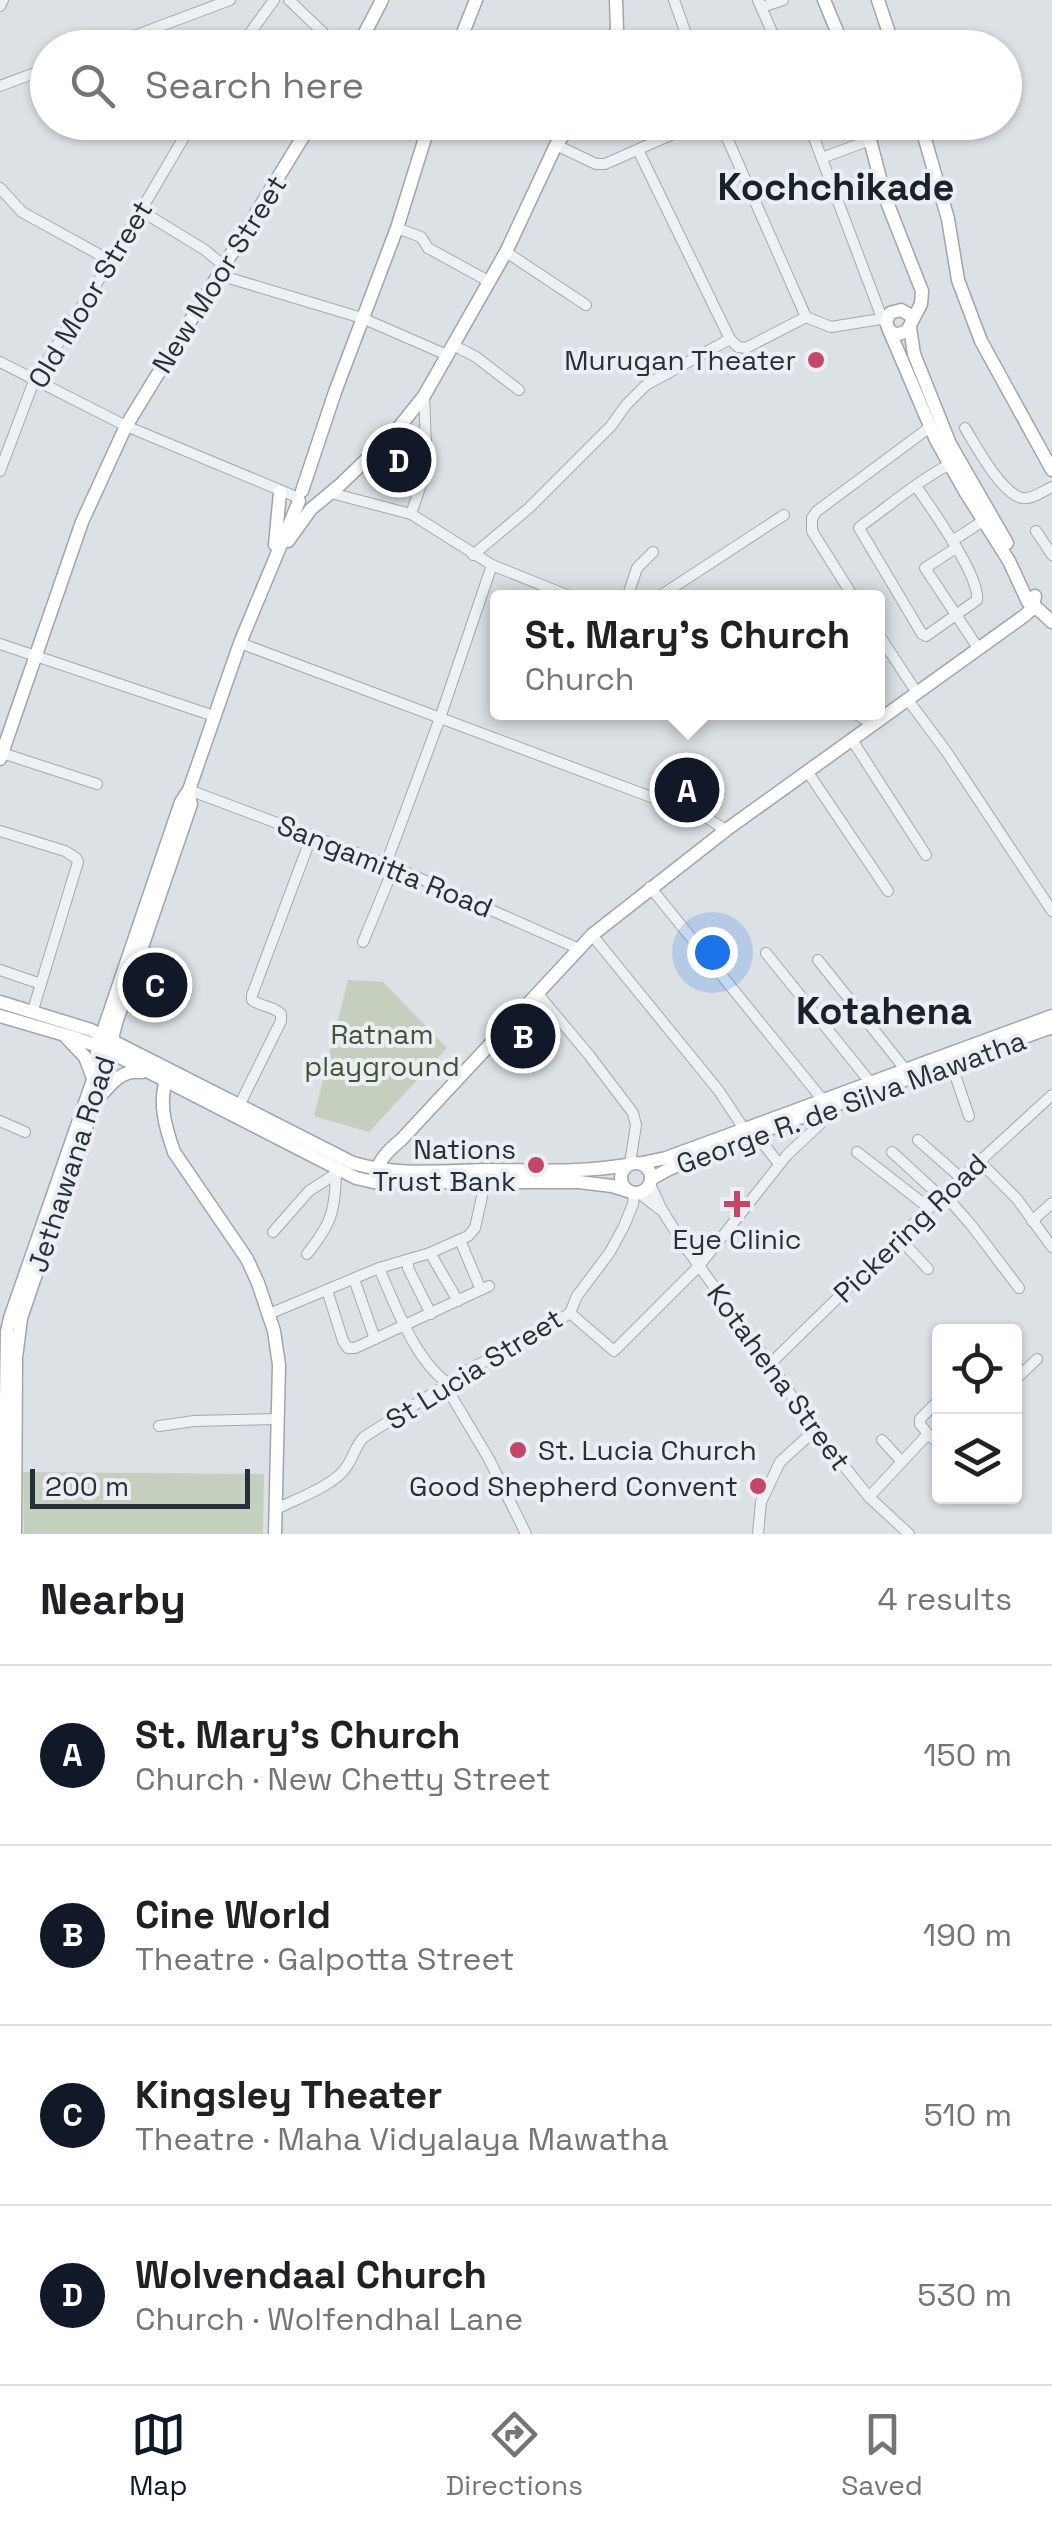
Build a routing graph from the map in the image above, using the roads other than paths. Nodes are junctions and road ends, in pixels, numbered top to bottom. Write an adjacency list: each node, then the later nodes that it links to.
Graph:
1 (230, 0): 12 (street)
2 (274, 0): 13 (street)
3 (289, 0): 14 (street)
4 (382, 0): 15 (main road)
5 (476, 0): 16 (main road)
6 (616, 0): 17 (main road)
7 (674, 0): 18 (street)
8 (783, 0): 11 (street)
9 (824, 0): 20 (main road)
10 (878, 0): 21 (main road)
11 (760, 4): 19 (street)
12 (150, 30)
13 (252, 30)
14 (320, 30)
15 (366, 30)
16 (464, 30)
17 (617, 30)
18 (685, 30)
19 (771, 30)
20 (836, 30)
21 (888, 30)
22 (30, 75): 23 (street)
23 (0, 86)
24 (182, 140): 37 (street, Old Moor Street)
25 (301, 140): 41 (main road, New Moor Street)
26 (424, 140): 38 (main road)
27 (559, 140): 33 (main road)
28 (660, 140): 34 (street)
29 (728, 140): 44 (street)
30 (815, 140): 35 (street)
31 (870, 140): 35 (street); 47 (main road)
32 (925, 140): 58 (main road)
33 (556, 145): 34 (street); 39 (main road)
34 (638, 150): 48 (street)
35 (822, 158): 46 (street)
36 (1, 193): 40 (street)
37 (141, 211): 40 (street, Old Moor Street); 41 (street)
38 (397, 228): 42 (street); 45 (main road)
39 (506, 252): 42 (main road); 43 (street)
40 (111, 261): 51 (street, Old Moor Street)
41 (221, 271): 45 (street); 54 (main road, New Moor Street)
42 (490, 282): 49 (main road)
43 (586, 305)
44 (806, 317): 46 (street); 48 (street)
45 (362, 318): 49 (street); 63 (main road)
46 (886, 322): 47 (main road); 47 (main road); 55 (main road)
47 (910, 322): 78 (main road)
48 (730, 338): 70 (street)
49 (450, 350): 52 (street); 53 (main road)
50 (0, 362): 51 (street)
51 (34, 381): 54 (street); 59 (street, Old Moor Street)
52 (520, 390)
53 (424, 396): 63 (main road); 64 (street)
54 (126, 426): 62 (street); 85 (main road, New Moor Street)
55 (930, 427): 57 (main road); 77 (street)
56 (965, 428): 61 (street)
57 (950, 464): 60 (street); 66 (main road)
58 (1052, 470)
59 (0, 472)
60 (916, 486): 68 (street); 79 (street)
61 (1052, 487)
62 (280, 492): 63 (street); 72 (main road)
63 (311, 498): 64 (street); 72 (main road)
64 (412, 514): 70 (street)
65 (784, 515): 76 (street)
66 (983, 521): 68 (street); 78 (main road)
67 (1036, 531): 71 (street)
68 (954, 544): 79 (street); 79 (street)
69 (653, 552): 75 (street)
70 (473, 555): 73 (street)
71 (1052, 555)
72 (273, 562): 81 (main road)
73 (492, 565): 74 (street); 89 (street)
74 (554, 590)
75 (630, 590)
76 (668, 590)
77 (849, 590)
78 (1032, 602): 80 (main road); 84 (main road)
79 (955, 616): 84 (street)
80 (1052, 622)
81 (240, 643): 87 (main road); 89 (street)
82 (0, 644): 85 (street)
83 (885, 646): 86 (street)
84 (978, 648): 86 (main road)
85 (37, 656): 87 (street); 94 (main road, New Moor Street)
86 (913, 697): 88 (main road); 105 (street)
87 (214, 716): 97 (main road)
88 (885, 717)
89 (440, 718): 99 (street); 102 (street)
90 (865, 720): 92 (street)
91 (880, 720): 92 (main road)
92 (873, 725): 93 (main road)
93 (852, 740): 95 (main road); 101 (street)
94 (1, 756): 96 (street)
95 (807, 771): 99 (main road); 104 (street)
96 (97, 784)
97 (189, 791): 100 (street, Sangamitta Road); 120 (main road)
98 (0, 830): 112 (street)
99 (726, 830): 103 (main road)
100 (312, 836): 102 (street, Sangamitta Road); 129 (street)
101 (926, 855)
102 (390, 865): 107 (street); 108 (street, Sangamitta Road)
103 (650, 887): 106 (main road); 130 (street)
104 (888, 891)
105 (1052, 912)
106 (592, 935): 108 (main road); 133 (street)
107 (362, 942)
108 (578, 948): 113 (main road)
109 (766, 953): 126 (street)
110 (818, 960): 122 (street)
111 (0, 970): 112 (street)
112 (41, 984): 115 (street)
113 (537, 993): 135 (main road); 140 (street)
114 (0, 1002): 115 (main road)
115 (32, 1010): 120 (main road)
116 (0, 1016): 119 (main road)
117 (1052, 1016): 122 (main road, George R. de Silva Mawatha)
118 (1052, 1027): 121 (main road, George R. de Silva Mawatha)
119 (62, 1034): 120 (main road); 125 (main road)
120 (105, 1043): 123 (main road, George R. de Silva Mawatha); 124 (main road, George R. de Silva Mawatha); 125 (main road, Jethawana Road); 128 (main road, Jethawana Road)
121 (951, 1063): 130 (main road, George R. de Silva Mawatha); 131 (street)
122 (905, 1069): 126 (main road, George R. de Silva Mawatha)
123 (150, 1073): 124 (main road, George R. de Silva Mawatha); 128 (main road)
124 (168, 1075): 129 (main road, George R. de Silva Mawatha); 142 (main road, George R. de Silva Mawatha); 167 (main road)
125 (94, 1080): 171 (main road, Jethawana Road)
126 (870, 1082): 130 (main road, George R. de Silva Mawatha)
127 (1052, 1095): 139 (street, Pickering Road)
128 (95, 1102): 171 (main road, Jethawana Road)
129 (240, 1104): 143 (main road, George R. de Silva Mawatha)
130 (824, 1104): 133 (main road, George R. de Silva Mawatha); 141 (street)
131 (968, 1116)
132 (0, 1121): 134 (street)
133 (750, 1131): 140 (main road, George R. de Silva Mawatha); 141 (street); 147 (main road, George R. de Silva Mawatha)
134 (25, 1132)
135 (401, 1140): 143 (main road); 144 (main road)
136 (918, 1140): 145 (street)
137 (858, 1152): 150 (street)
138 (892, 1152): 148 (street)
139 (979, 1161): 145 (street, Pickering Road); 151 (street)
140 (633, 1164): 144 (main road, George R. de Silva Mawatha); 147 (main road); 147 (main road)
141 (778, 1164): 159 (street)
142 (338, 1173): 143 (main road, George R. de Silva Mawatha); 152 (street); 157 (street)
143 (375, 1175): 144 (main road, George R. de Silva Mawatha)
144 (392, 1176): 146 (main road, George R. de Silva Mawatha)
145 (961, 1178): 148 (street, Pickering Road)
146 (486, 1182): 147 (main road, George R. de Silva Mawatha); 154 (street)
147 (640, 1188): 159 (street, Kotahena Street); 166 (street, St Lucia Street)
148 (942, 1195): 150 (street, Pickering Road); 163 (street)
149 (1052, 1203): 151 (street)
150 (929, 1208): 153 (street, Pickering Road)
151 (1032, 1220): 155 (street)
152 (273, 1232)
153 (900, 1239): 161 (street); 173 (street, Pickering Road)
154 (460, 1240): 156 (street); 165 (street)
155 (1052, 1247)
156 (430, 1253): 158 (street); 165 (street)
157 (307, 1254)
158 (408, 1260): 160 (street); 168 (street)
159 (698, 1266): 166 (street); 173 (street, Kotahena Street)
160 (379, 1268): 162 (street); 169 (street)
161 (928, 1269)
162 (354, 1279): 164 (street); 170 (street)
163 (1019, 1288)
164 (327, 1290): 167 (street); 170 (street)
165 (458, 1302): 168 (street)
166 (570, 1313): 175 (street, St Lucia Street)
167 (269, 1314): 177 (main road)
168 (432, 1314): 169 (street)
169 (404, 1327): 170 (street); 175 (street)
170 (375, 1340)
171 (8, 1349): 186 (main road); 187 (main road)
172 (1037, 1359): 174 (street)
173 (770, 1364): 179 (street, Kotahena Street)
174 (1022, 1373)
175 (453, 1386): 185 (street, St Lucia Street); 189 (street)
176 (932, 1408): 180 (street)
177 (278, 1419): 178 (street); 185 (main road)
178 (159, 1426)
179 (815, 1430): 184 (street, Kotahena Street); 190 (street)
180 (928, 1434): 181 (street); 183 (street)
181 (932, 1438)
182 (882, 1440): 183 (street)
183 (902, 1462): 184 (street)
184 (869, 1497): 191 (street, Kotahena Street)
185 (276, 1509): 188 (main road)
186 (4, 1534)
187 (15, 1534)
188 (275, 1534)
189 (526, 1534)
190 (758, 1534)
191 (909, 1534)

